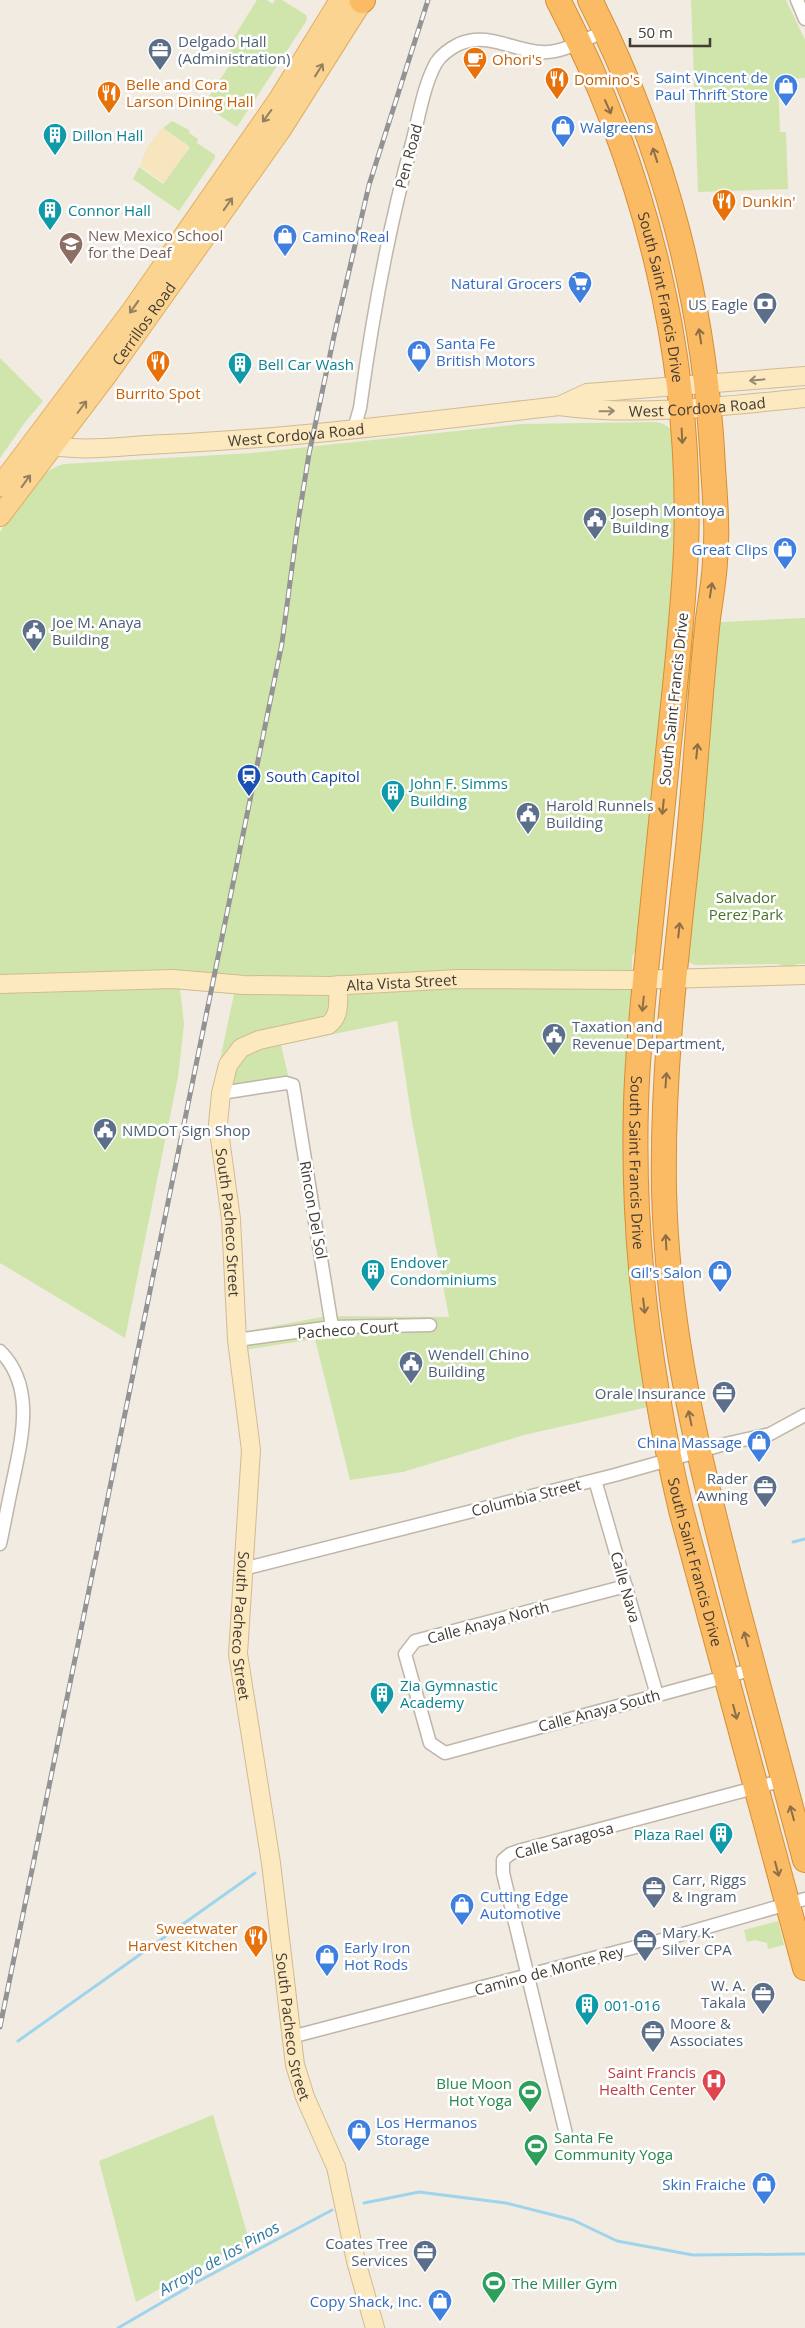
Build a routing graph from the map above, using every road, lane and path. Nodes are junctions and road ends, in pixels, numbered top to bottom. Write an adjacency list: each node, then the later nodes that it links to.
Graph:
1 (357, 0): 8 (main road, Cerrillos Road)
2 (558, 0): 7 (highway, South Saint Francis Drive)
3 (590, 0): 6 (highway, South Saint Francis Drive)
4 (796, 0): 5 (street)
5 (805, 19)
6 (605, 31): 7 (street, Pen Road); 10 (highway, South Saint Francis Drive, one-way to 6)
7 (579, 41): 11 (highway, South Saint Francis Drive, one-way to 11); 13 (street, Pen Road)
8 (162, 283): 14 (main road, Cerrillos Road, one-way to 14); 15 (main road, Cerrillos Road, one-way to 8)
9 (805, 376): 10 (street, West Cordova Road, one-way to 10)
10 (709, 396): 11 (street, West Cordova Road); 12 (street, West Cordova Road); 20 (highway, South Saint Francis Drive, one-way to 10)
11 (680, 398): 13 (street, West Cordova Road); 19 (highway, South Saint Francis Drive, one-way to 19)
12 (805, 398)
13 (354, 429): 15 (street, West Cordova Road)
14 (33, 441): 15 (street, West Cordova Road); 16 (main road, Cerrillos Road)
15 (52, 446): 17 (main road, Cerrillos Road, one-way to 15)
16 (0, 486)
17 (0, 516)
18 (805, 975): 20 (street, Alta Vista Street)
19 (645, 979): 20 (street, Alta Vista Street); 22 (street, Alta Vista Street); 30 (highway, South Saint Francis Drive, one-way to 30)
20 (674, 979): 29 (highway, South Saint Francis Drive, one-way to 20)
21 (0, 984): 22 (street, Alta Vista Street)
22 (338, 986): 23 (street, South Pacheco Street)
23 (221, 1093): 25 (street, Rincon Del Sol); 26 (street, South Pacheco Street)
24 (430, 1325): 25 (street, Pacheco Court)
25 (332, 1327): 26 (street, Pacheco Court)
26 (237, 1340): 33 (street, South Pacheco Street)
27 (0, 1351): 32 (street)
28 (805, 1415): 29 (street, Columbia Street)
29 (698, 1452): 30 (street, Columbia Street); 35 (highway, South Saint Francis Drive, one-way to 29)
30 (670, 1461): 31 (street, Columbia Street); 36 (highway, South Saint Francis Drive)
31 (595, 1480): 33 (street, Columbia Street); 34 (street, Calle Nava)
32 (0, 1544)
33 (243, 1569): 45 (street, South Pacheco Street)
34 (626, 1586): 37 (street, Calle Nava); 38 (street, Calle Anaya North)
35 (754, 1669): 36 (street, Calle Anaya South); 39 (highway, South Saint Francis Drive)
36 (725, 1676): 37 (street, Calle Anaya South); 40 (highway, South Saint Francis Drive, one-way to 40)
37 (657, 1695): 38 (street, Calle Anaya South)
38 (445, 1753)
39 (784, 1780): 40 (street, Calle Saragosa); 41 (highway, South Saint Francis Drive, one-way to 39)
40 (756, 1789): 42 (highway, South Saint Francis Drive, one-way to 42); 44 (street, Calle Saragosa)
41 (805, 1860)
42 (796, 1901): 43 (highway, South Saint Francis Drive); 44 (street, Camino de Monte Rey)
43 (805, 1968)
44 (527, 1975): 45 (street, Camino de Monte Rey); 46 (street, Calle Saragosa)
45 (291, 2037): 47 (street, South Pacheco Street)
46 (566, 2134)
47 (375, 2328)

